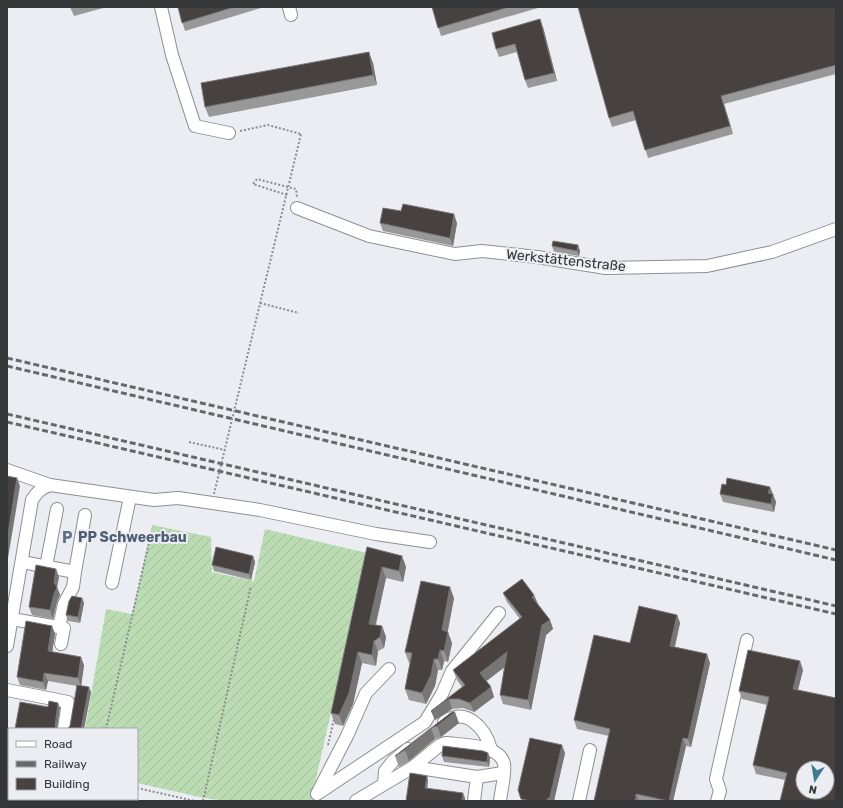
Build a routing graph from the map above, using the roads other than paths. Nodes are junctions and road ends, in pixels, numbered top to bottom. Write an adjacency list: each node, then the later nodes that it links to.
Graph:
1 (161, 7): 2 (street)
2 (229, 133)
3 (297, 208): 4 (street, Werkstättenstraße)
4 (836, 229)
5 (7, 470): 6 (street)
6 (50, 485): 7 (street); 11 (street)
7 (130, 497): 10 (street); 14 (street)
8 (57, 509): 12 (street)
9 (85, 515): 13 (street)
10 (430, 542)
11 (22, 562): 12 (street); 15 (street)
12 (46, 567): 13 (street)
13 (75, 572): 18 (street)
14 (112, 583)
15 (12, 595): 17 (street)
16 (499, 613): 33 (street)
17 (12, 619): 18 (street); 21 (street)
18 (59, 627): 20 (street)
19 (747, 640): 38 (street)
20 (61, 644)
21 (7, 646)
22 (390, 669): 33 (street)
23 (7, 690): 24 (street)
24 (64, 728)
25 (429, 733): 27 (street)
26 (417, 742): 32 (street)
27 (491, 749): 29 (street); 30 (street)
28 (590, 750): 37 (street)
29 (413, 767): 31 (street); 32 (street)
30 (504, 773): 31 (street); 36 (street)
31 (477, 777): 35 (street)
32 (384, 784): 34 (street)
33 (317, 797)
34 (356, 801)
35 (474, 801)
36 (500, 801)
37 (580, 801)
38 (717, 801)

